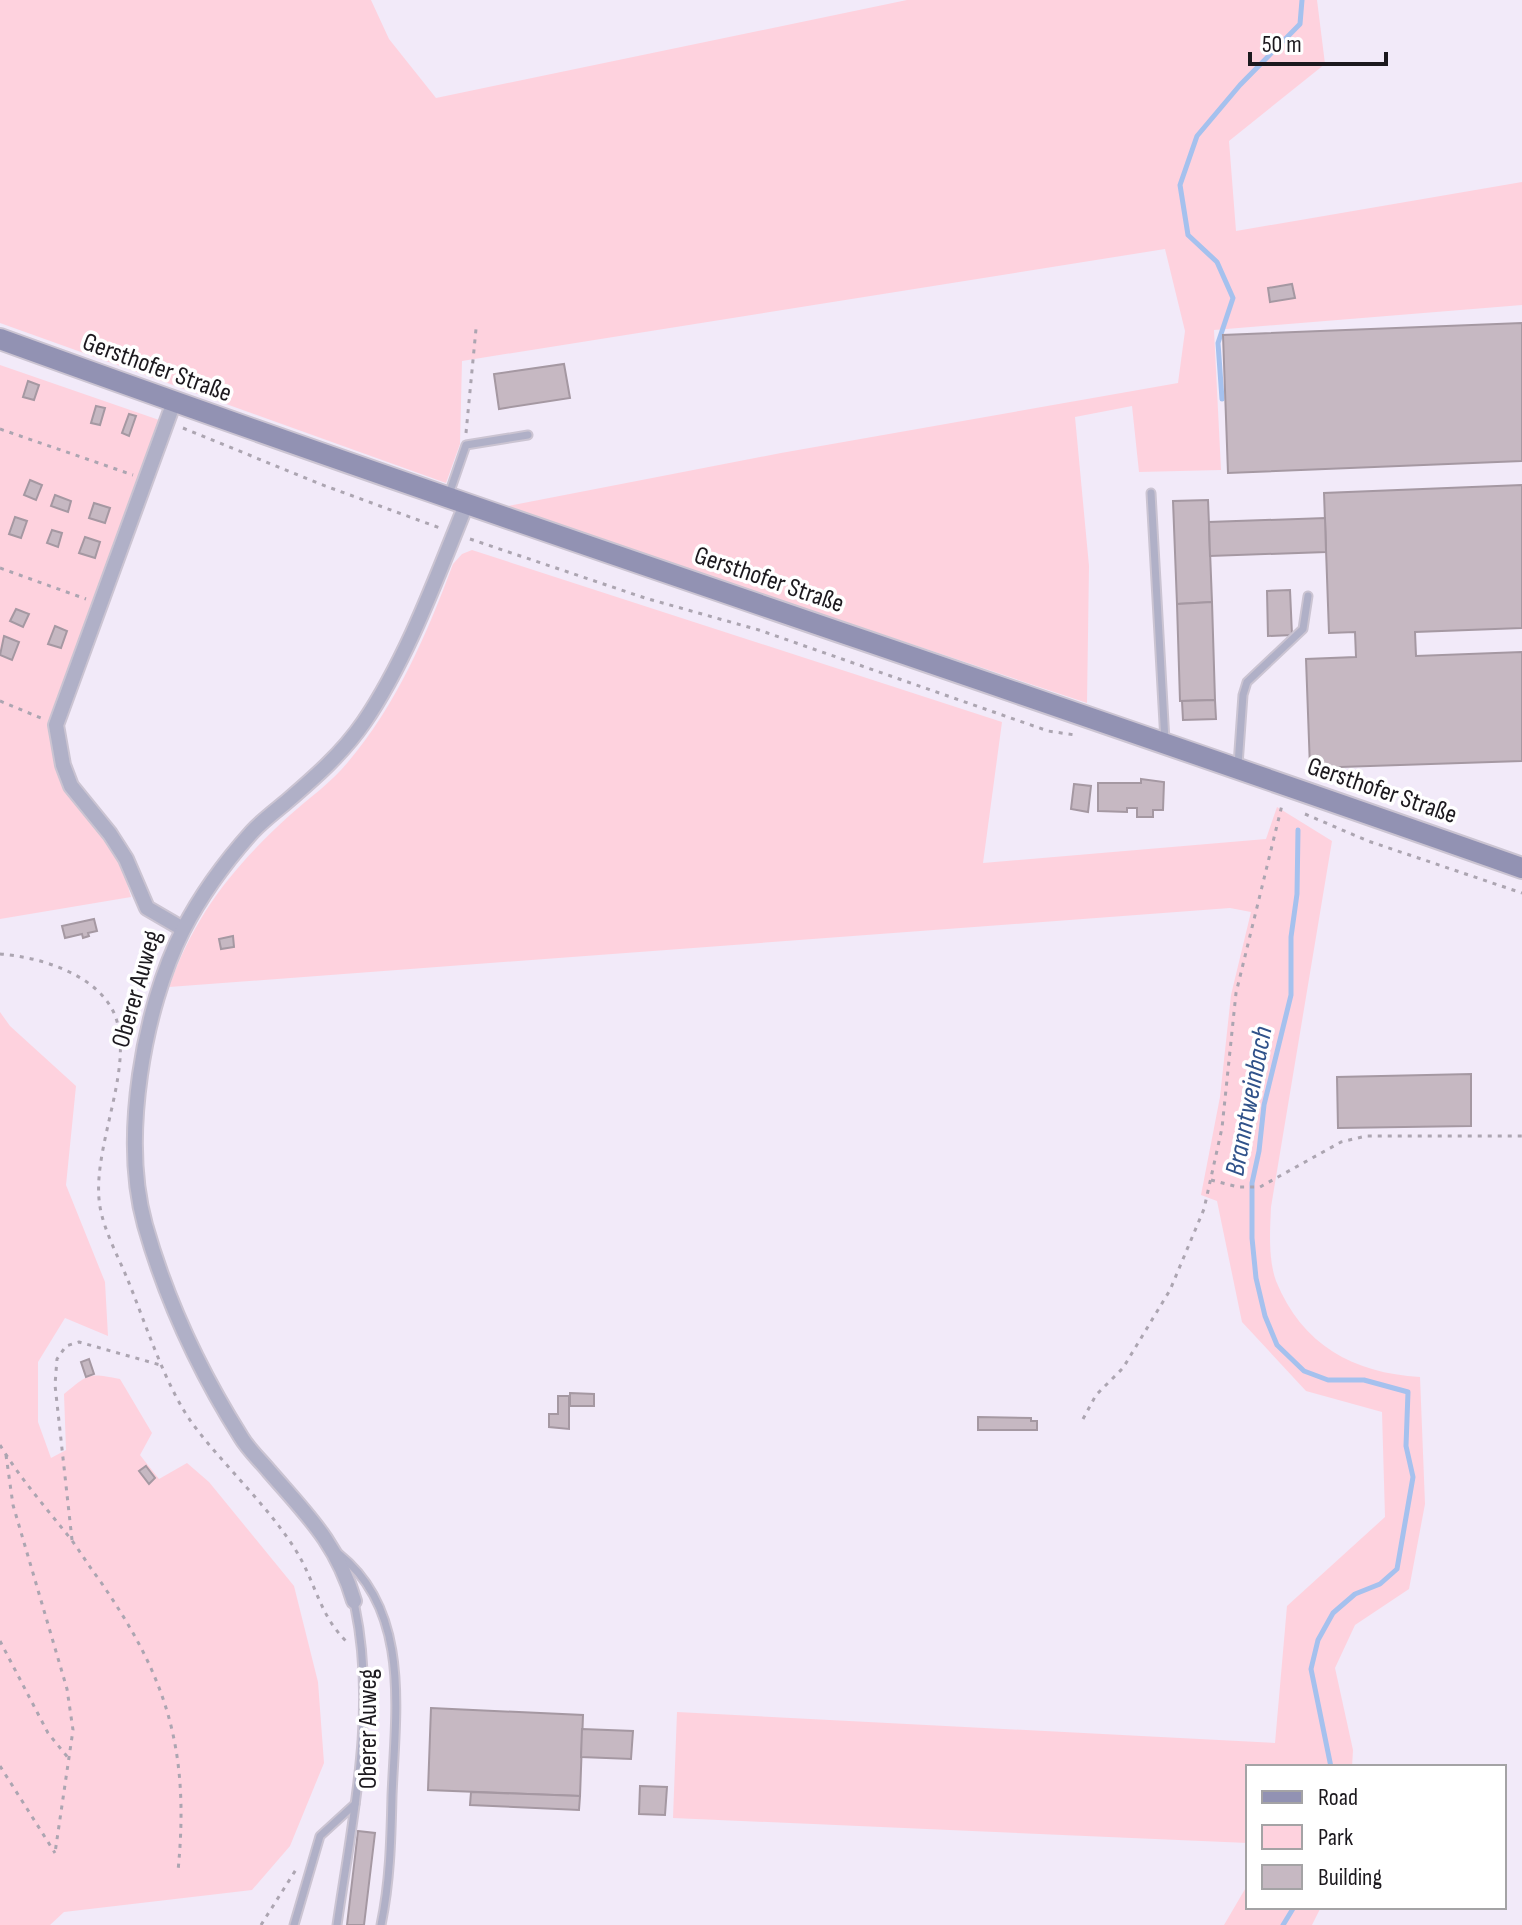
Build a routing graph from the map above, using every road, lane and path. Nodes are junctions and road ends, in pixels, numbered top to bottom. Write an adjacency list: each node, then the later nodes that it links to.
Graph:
1 (476, 329): 6 (path)
2 (0, 339): 3 (main road, Gersthofer Straße)
3 (171, 411): 7 (street); 9 (main road, Gersthofer Straße); 10 (path)
4 (0, 429): 7 (path)
5 (528, 435): 6 (lane)
6 (466, 445): 9 (lane)
7 (146, 480): 13 (street)
8 (1151, 493): 17 (lane)
9 (456, 502): 10 (street); 17 (main road, Gersthofer Straße)
10 (454, 533): 16 (path); 23 (street)
11 (0, 568): 13 (path)
12 (1308, 596): 18 (lane)
13 (101, 604): 15 (street)
14 (0, 701): 15 (path)
15 (56, 725): 23 (street, Oberer Auweg)
16 (1086, 736)
17 (1165, 743): 18 (main road, Gersthofer Straße)
18 (1238, 768): 19 (main road, Gersthofer Straße)
19 (1290, 786): 21 (main road, Gersthofer Straße); 25 (path)
20 (1297, 810): 22 (path)
21 (1522, 868)
22 (1522, 893)
23 (183, 929): 31 (street, Oberer Auweg)
24 (1522, 1136): 25 (path)
25 (1211, 1180): 27 (path)
26 (164, 1366): 30 (path)
27 (1083, 1419)
28 (0, 1445): 29 (path)
29 (6, 1454): 30 (path); 34 (path)
30 (72, 1540): 38 (path)
31 (334, 1550): 32 (street, Oberer Auweg); 42 (lane, Oberer Auweg)
32 (354, 1604): 36 (lane)
33 (0, 1641): 34 (path)
34 (70, 1760): 35 (path)
35 (0, 1766)
36 (355, 1804): 37 (lane); 41 (lane)
37 (320, 1836): 39 (path); 40 (lane)
38 (178, 1871)
39 (261, 1925)
40 (294, 1925)
41 (337, 1925)
42 (381, 1925)

